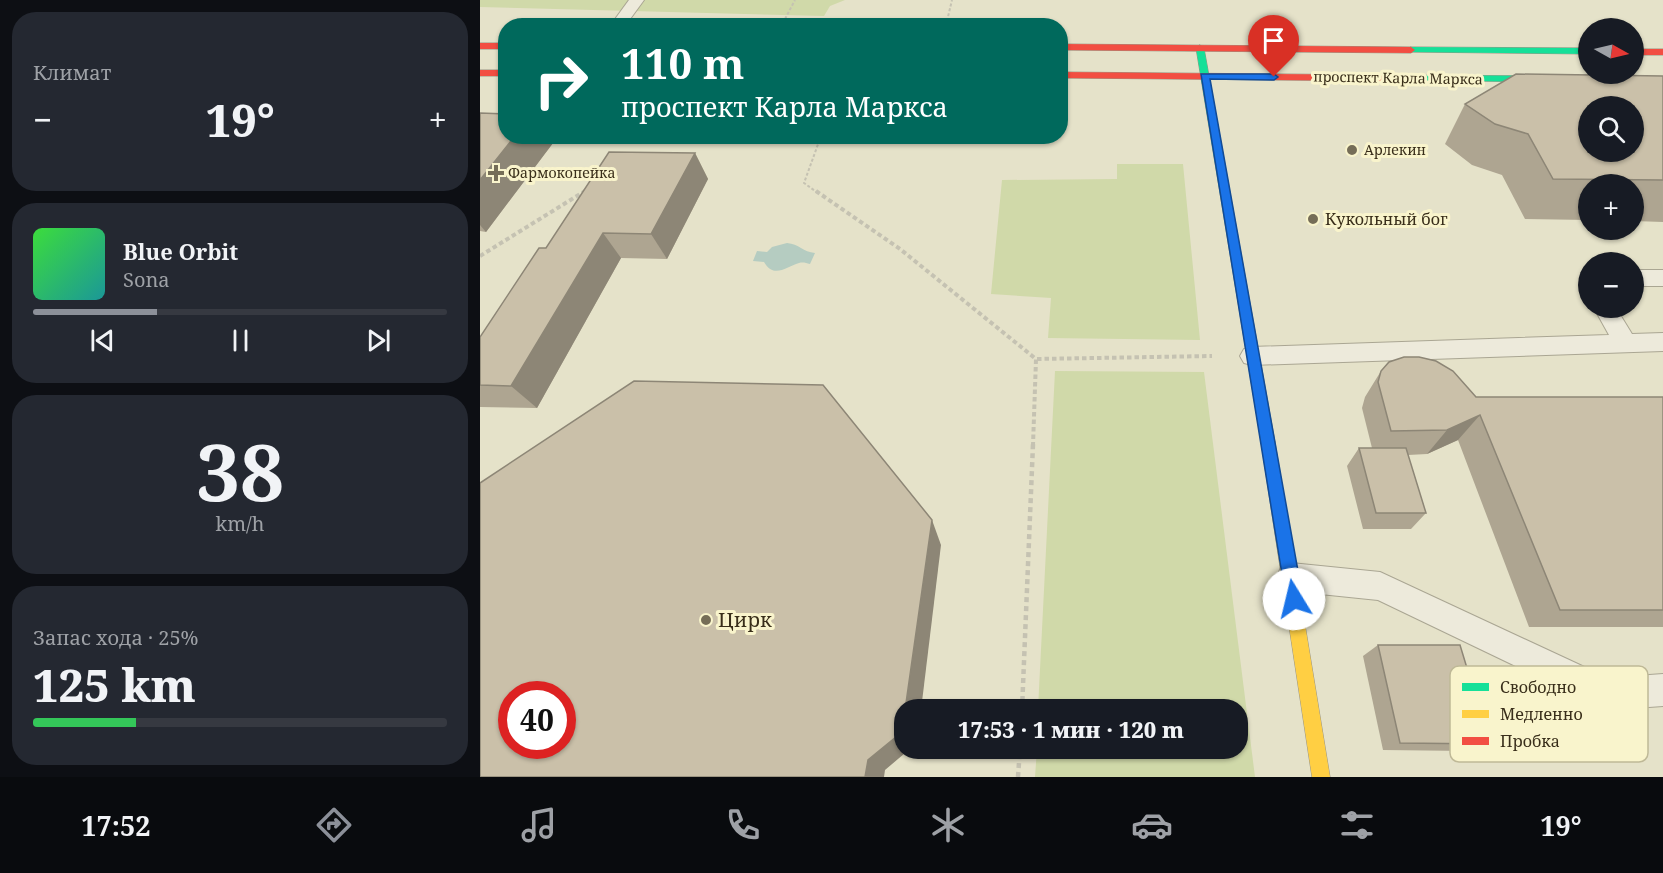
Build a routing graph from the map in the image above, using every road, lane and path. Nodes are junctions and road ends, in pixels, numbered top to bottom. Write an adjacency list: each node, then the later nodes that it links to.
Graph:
1 (637, 0): 4 (lane)
2 (795, 0): 5 (path)
3 (952, 0): 6 (path)
4 (623, 18)
5 (786, 18)
6 (948, 18)
7 (480, 46): 8 (main road)
8 (498, 46)
9 (1068, 47): 10 (main road, проспект Карла Маркса)
10 (1200, 48): 11 (main road, проспект Карла Маркса); 17 (main road)
11 (1578, 51)
12 (1644, 52): 13 (main road)
13 (1663, 52)
14 (480, 72): 15 (main road)
15 (498, 73)
16 (1068, 75): 17 (main road, проспект Карла Маркса)
17 (1205, 76): 18 (main road, проспект Карла Маркса); 27 (main road)
18 (1569, 80)
19 (818, 144): 28 (path)
20 (586, 190): 21 (path)
21 (480, 256)
22 (1644, 278): 23 (lane)
23 (1663, 278)
24 (1611, 318): 26 (lane)
25 (1663, 342): 26 (lane)
26 (1626, 344): 27 (lane)
27 (1252, 356): 28 (path); 29 (main road)
28 (1036, 359): 33 (path)
29 (1291, 576): 30 (lane); 36 (main road)
30 (1548, 666)
31 (1663, 690): 32 (lane)
32 (1648, 691)
33 (1022, 699)
34 (1019, 759): 35 (path)
35 (1018, 777)
36 (1322, 777)

